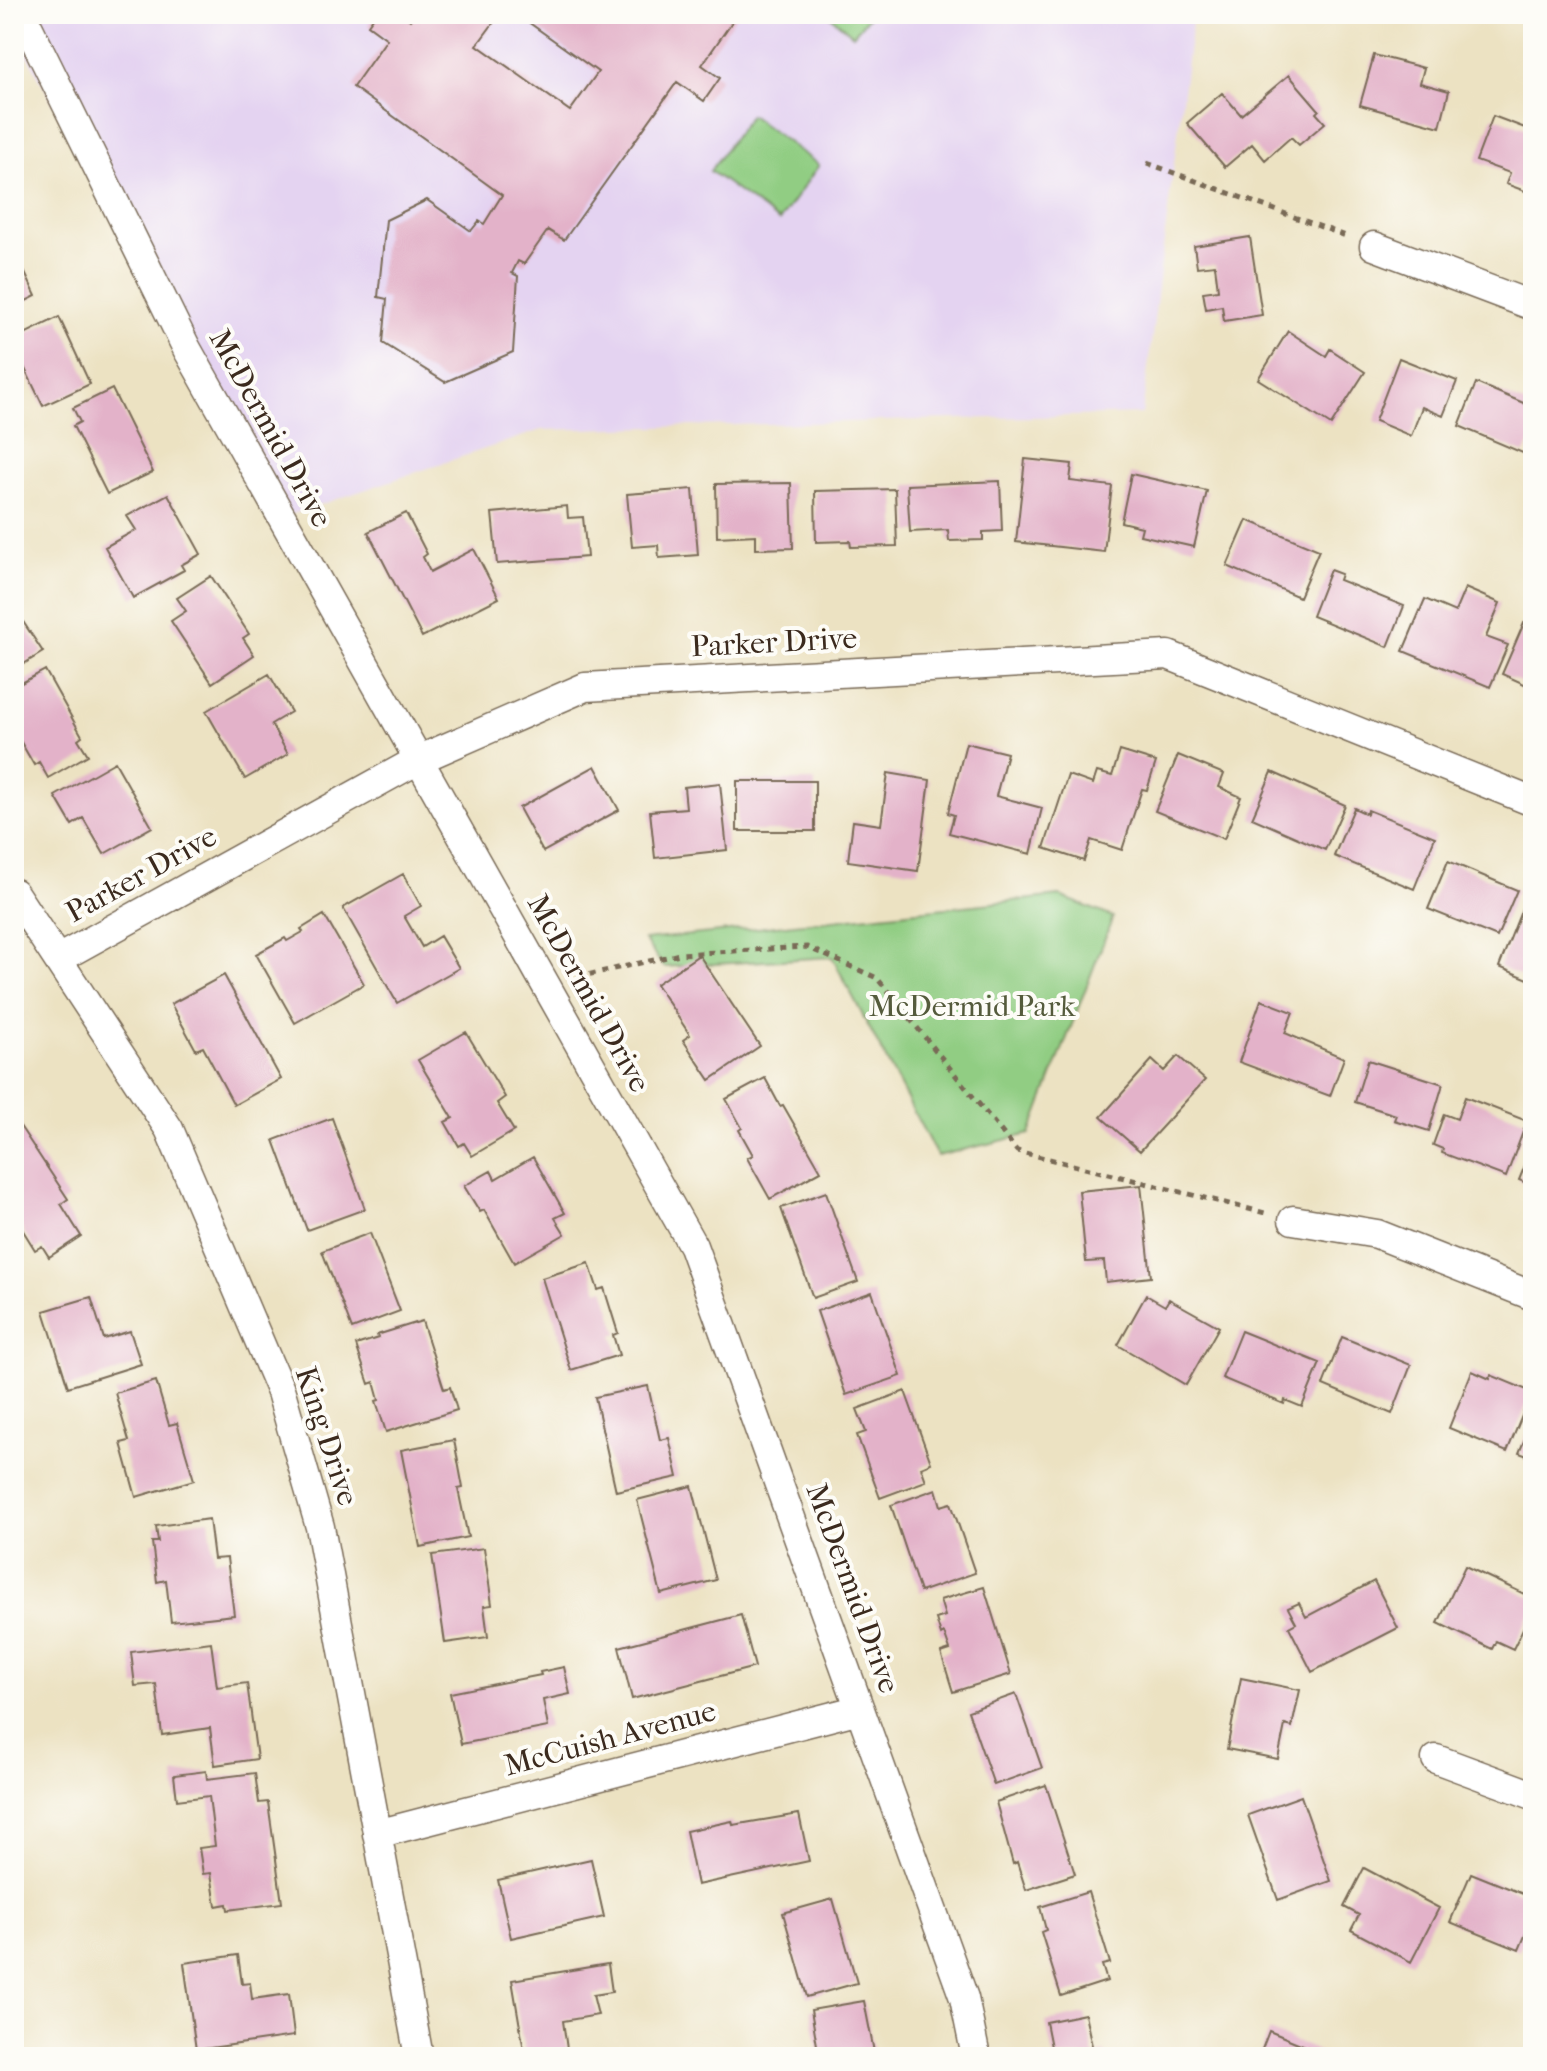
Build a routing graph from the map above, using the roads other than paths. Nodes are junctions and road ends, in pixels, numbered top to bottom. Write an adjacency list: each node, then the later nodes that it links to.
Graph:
1 (22, 14): 4 (street, McDermid Drive)
2 (1374, 246): 3 (street)
3 (1533, 306)
4 (418, 760): 5 (street, Parker Drive); 7 (street, Parker Drive); 10 (street, McDermid Drive)
5 (1533, 802)
6 (14, 893): 7 (street, King Drive)
7 (58, 959): 13 (street, King Drive)
8 (1293, 1220): 9 (street)
9 (1533, 1296)
10 (860, 1709): 13 (street, McCuish Avenue); 15 (street, McDermid Drive)
11 (1436, 1759): 12 (street)
12 (1533, 1795)
13 (377, 1834): 14 (street, King Drive)
14 (419, 2057)
15 (976, 2057)

